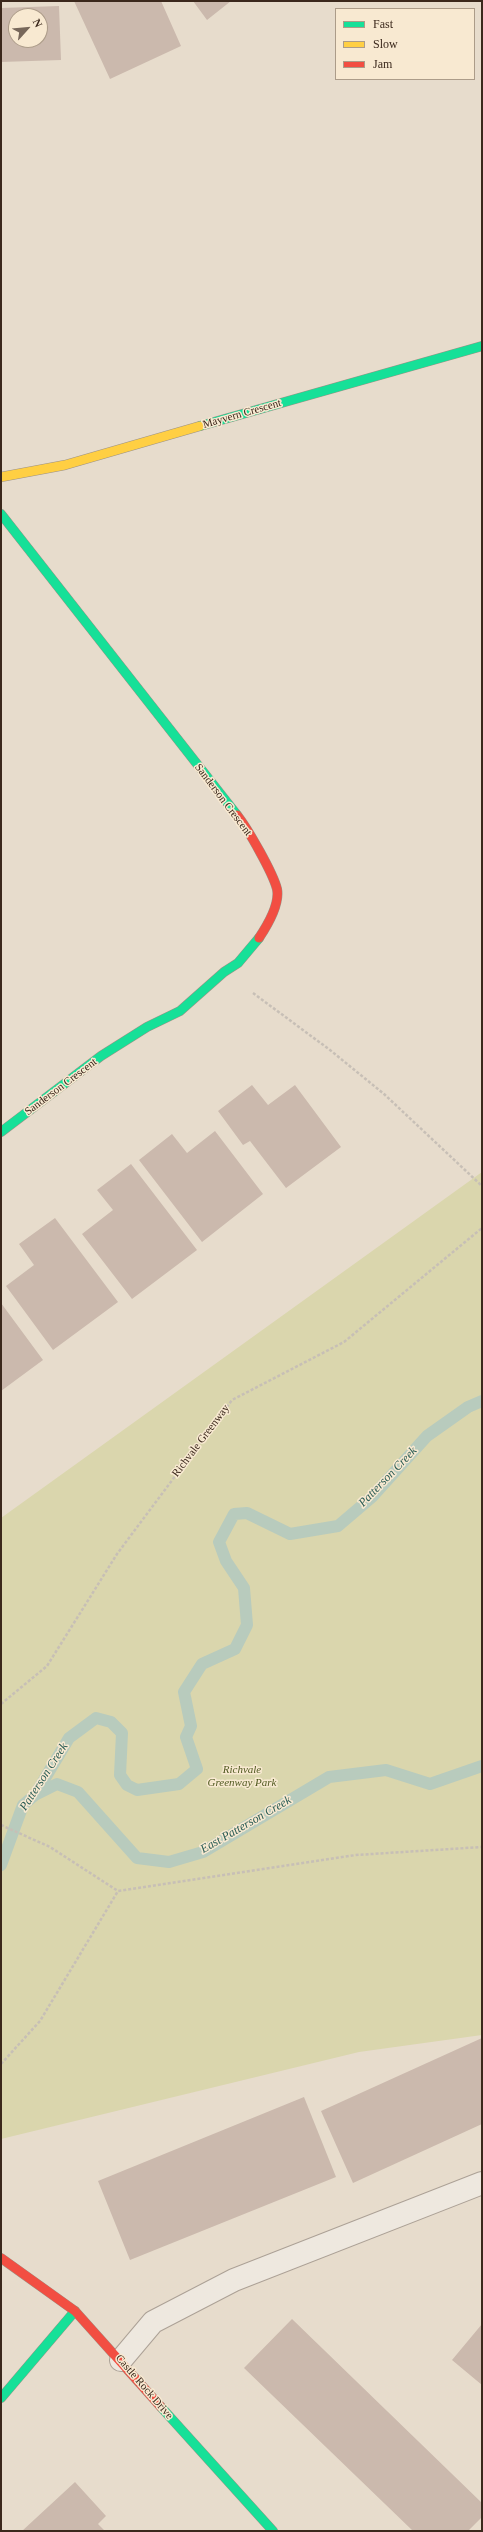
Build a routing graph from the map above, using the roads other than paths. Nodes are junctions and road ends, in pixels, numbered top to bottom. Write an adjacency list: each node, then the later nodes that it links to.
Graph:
1 (482, 346): 2 (street, Mayvern Crescent)
2 (1, 477)
3 (1, 514): 4 (street, Sanderson Crescent)
4 (1, 1132)
5 (482, 2183): 8 (lane)
6 (1, 2258): 7 (street, Castle Rock Drive)
7 (75, 2311): 8 (street, Castle Rock Drive); 9 (street)
8 (121, 2360): 10 (street, Castle Rock Drive)
9 (1, 2398)
10 (273, 2531)

